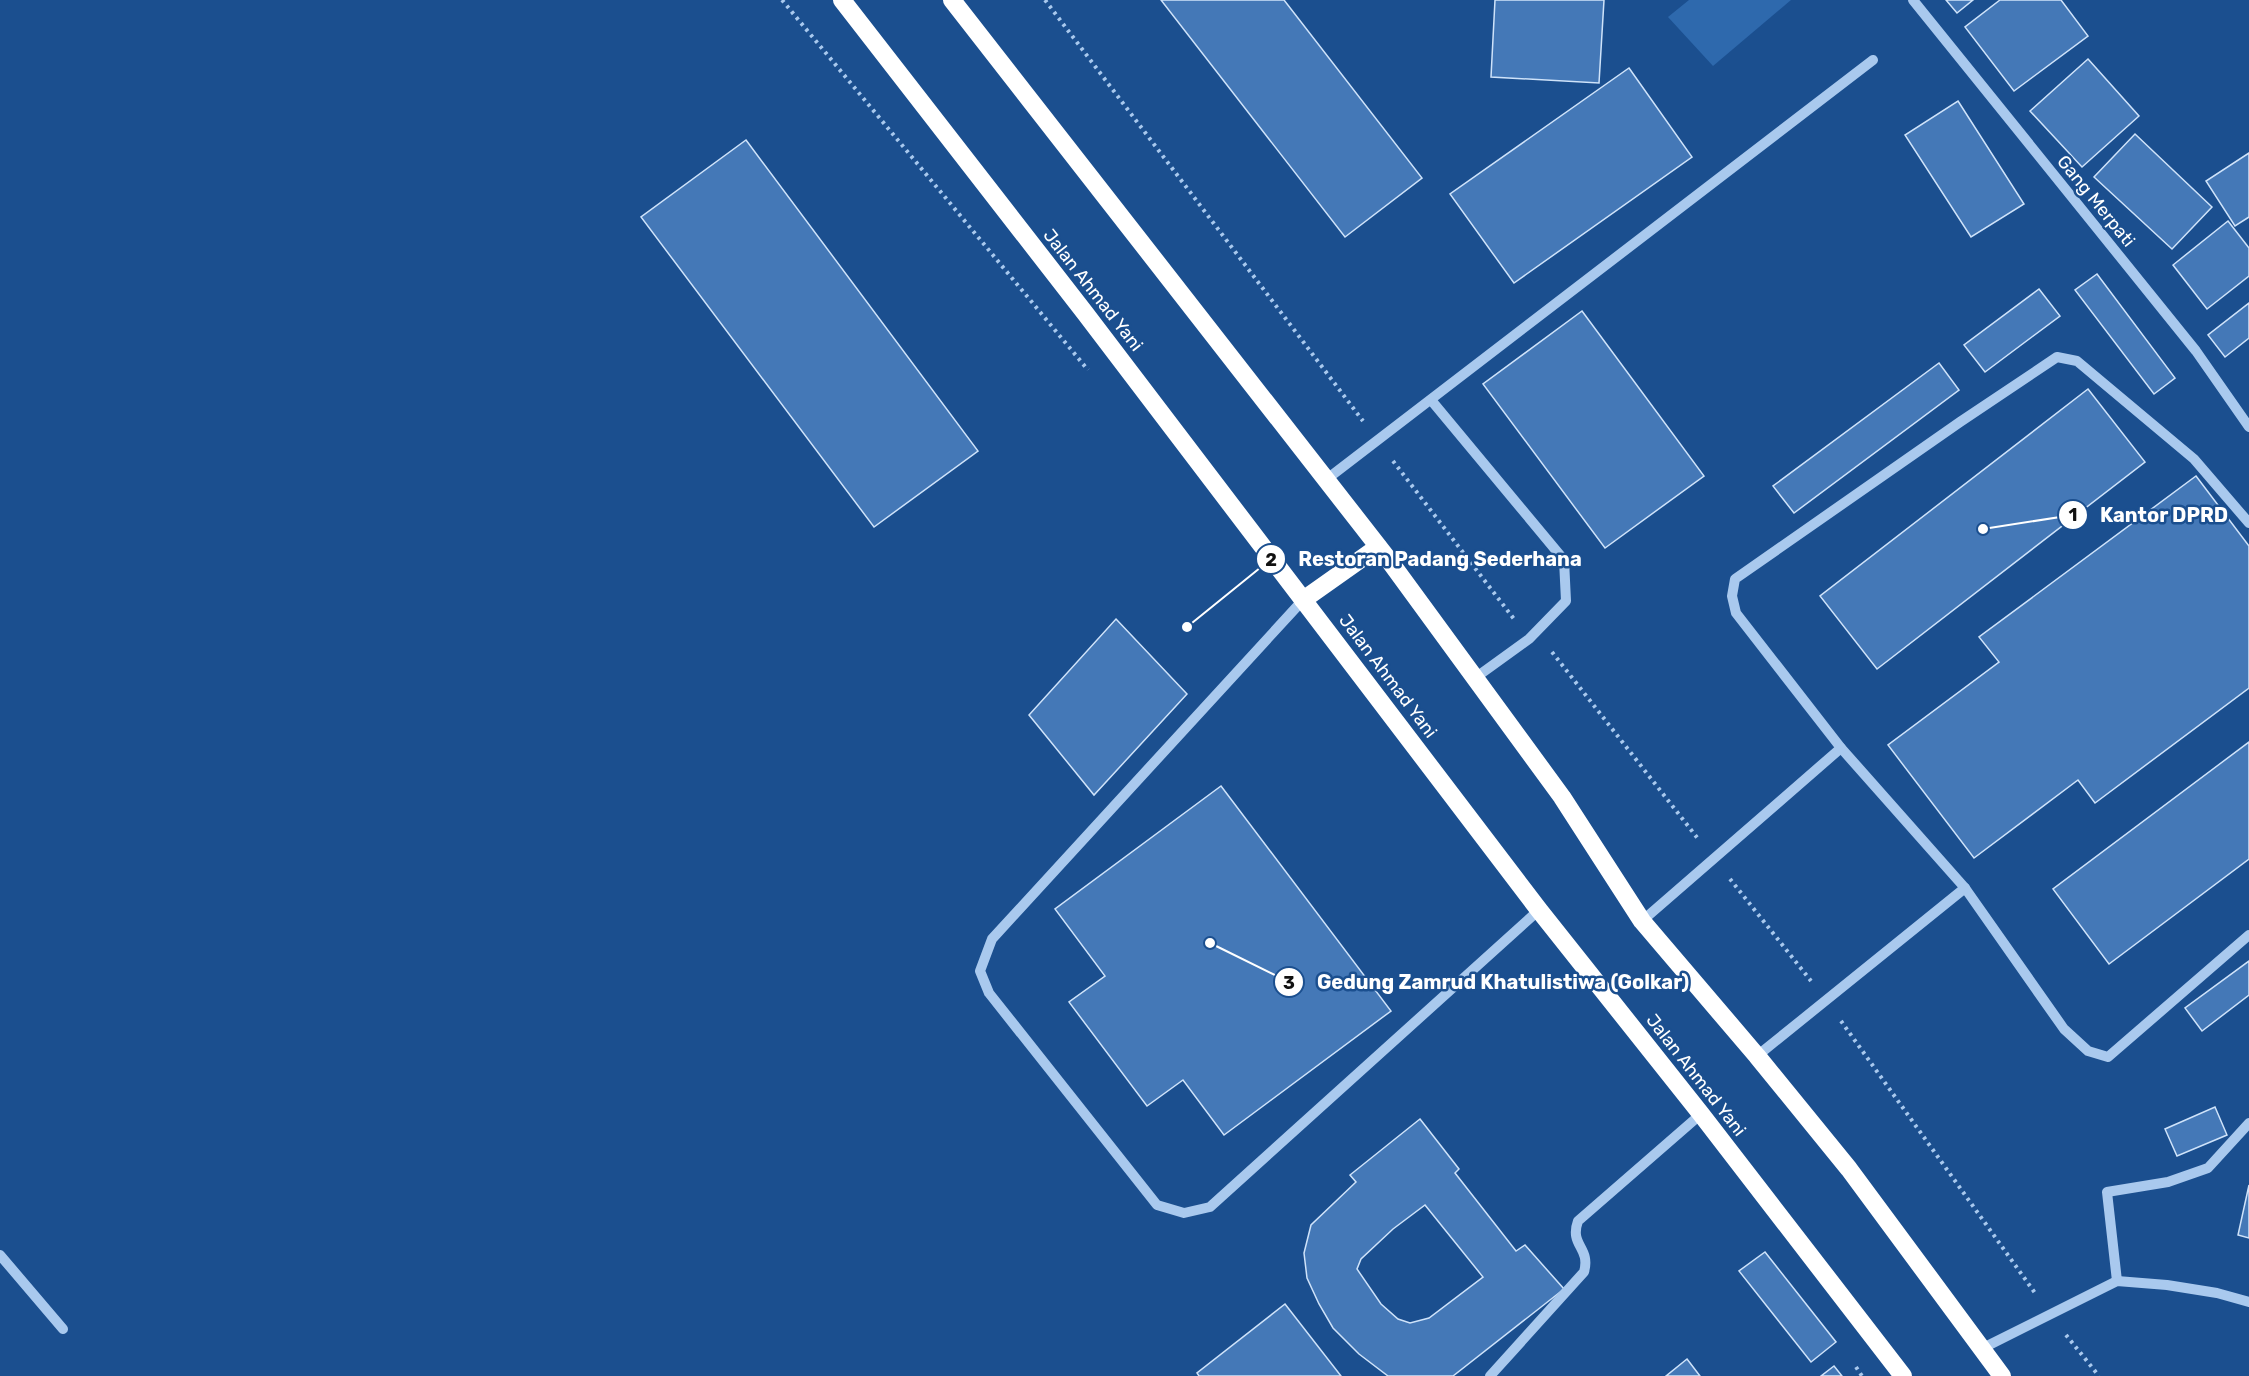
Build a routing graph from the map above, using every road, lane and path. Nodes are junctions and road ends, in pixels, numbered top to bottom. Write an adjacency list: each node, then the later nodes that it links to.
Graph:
1 (842, 0): 12 (highway, Jalan Ahmad Yani)
2 (952, 0): 9 (highway)
3 (1045, 0): 8 (path)
4 (1914, 0): 7 (street, Gang Merpati)
5 (1873, 60): 6 (street)
6 (1431, 399): 8 (street); 13 (street)
7 (2249, 426)
8 (1377, 441): 9 (street); 13 (path)
9 (1327, 479): 11 (highway)
10 (2249, 523): 15 (street)
11 (1378, 546): 12 (highway); 14 (highway)
12 (1303, 600): 18 (highway, Jalan Ahmad Yani); 18 (street)
13 (1529, 639): 14 (street); 16 (path)
14 (1475, 678): 19 (highway)
15 (1841, 748): 16 (street); 17 (street)
16 (1714, 859): 19 (street); 21 (path)
17 (1965, 888): 20 (street); 21 (street)
18 (1539, 910): 23 (highway, Jalan Ahmad Yani)
19 (1642, 921): 22 (highway)
20 (2249, 935)
21 (1826, 1000): 22 (street); 28 (path)
22 (1757, 1056): 30 (highway)
23 (1701, 1114): 31 (street); 32 (highway, Jalan Ahmad Yani)
24 (2249, 1123): 26 (street)
25 (0, 1255): 29 (street)
26 (2116, 1281): 27 (street); 28 (street)
27 (2249, 1302)
28 (2050, 1314): 30 (street); 34 (path)
29 (63, 1329)
30 (1983, 1348): 33 (highway)
31 (1490, 1376)
32 (1903, 1376)
33 (2002, 1376)
34 (2099, 1376)

